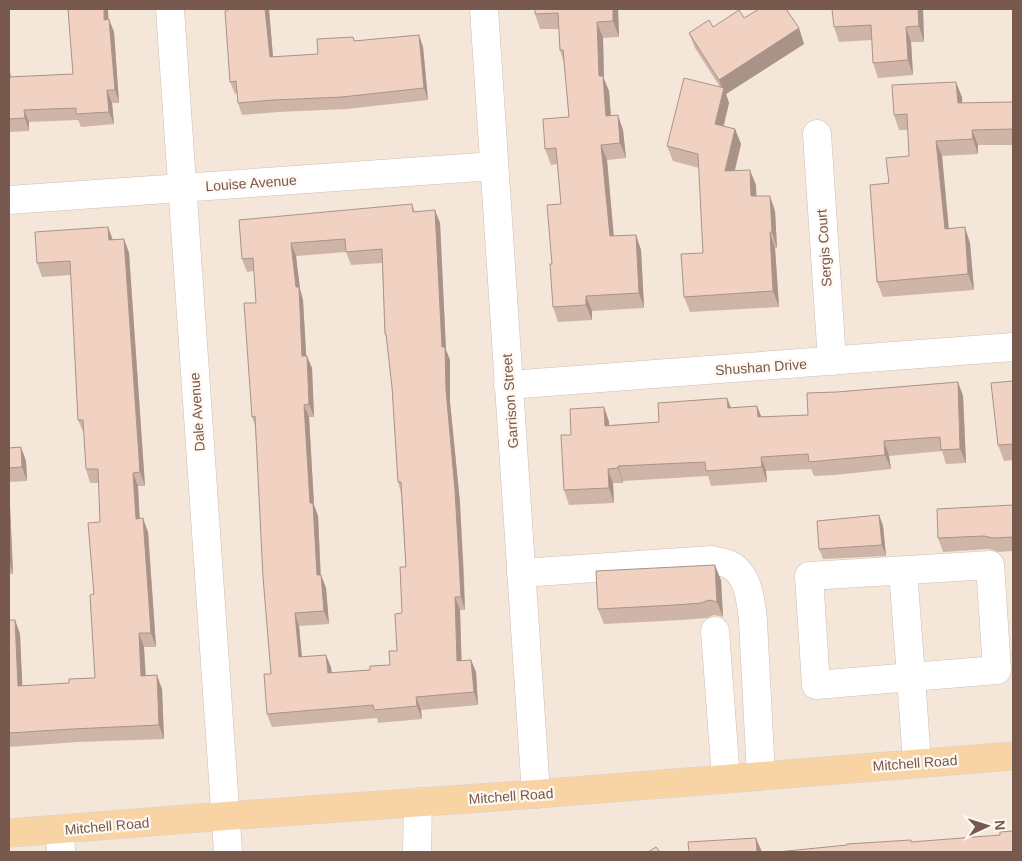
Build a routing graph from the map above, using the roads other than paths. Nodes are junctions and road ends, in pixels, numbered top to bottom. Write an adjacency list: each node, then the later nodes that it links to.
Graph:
1 (170, 9): 5 (street, Dale Avenue)
2 (484, 9): 4 (street, Garrison Street)
3 (817, 134): 8 (street, Sergis Court)
4 (494, 166): 5 (street, Louise Avenue); 9 (street, Garrison Street)
5 (181, 188): 6 (street, Louise Avenue); 20 (street, Dale Avenue)
6 (9, 200)
7 (1013, 347): 8 (street, Shushan Drive)
8 (832, 361): 9 (street, Shushan Drive)
9 (508, 385): 11 (street, Garrison Street)
10 (903, 570): 13 (street); 13 (street); 13 (street)
11 (521, 573): 16 (street); 18 (street, Garrison Street)
12 (715, 631): 17 (street)
13 (911, 677): 15 (street)
14 (1013, 756): 15 (main road, Mitchell Road)
15 (917, 763): 16 (main road, Mitchell Road)
16 (760, 776): 17 (main road, Mitchell Road)
17 (726, 779): 18 (main road, Mitchell Road)
18 (536, 794): 19 (main road, Mitchell Road)
19 (418, 802): 20 (main road, Mitchell Road); 24 (street)
20 (226, 816): 22 (main road, Mitchell Road); 23 (street, Dale Avenue)
21 (9, 833): 22 (main road, Mitchell Road)
22 (61, 841)
23 (228, 852)
24 (417, 852)

